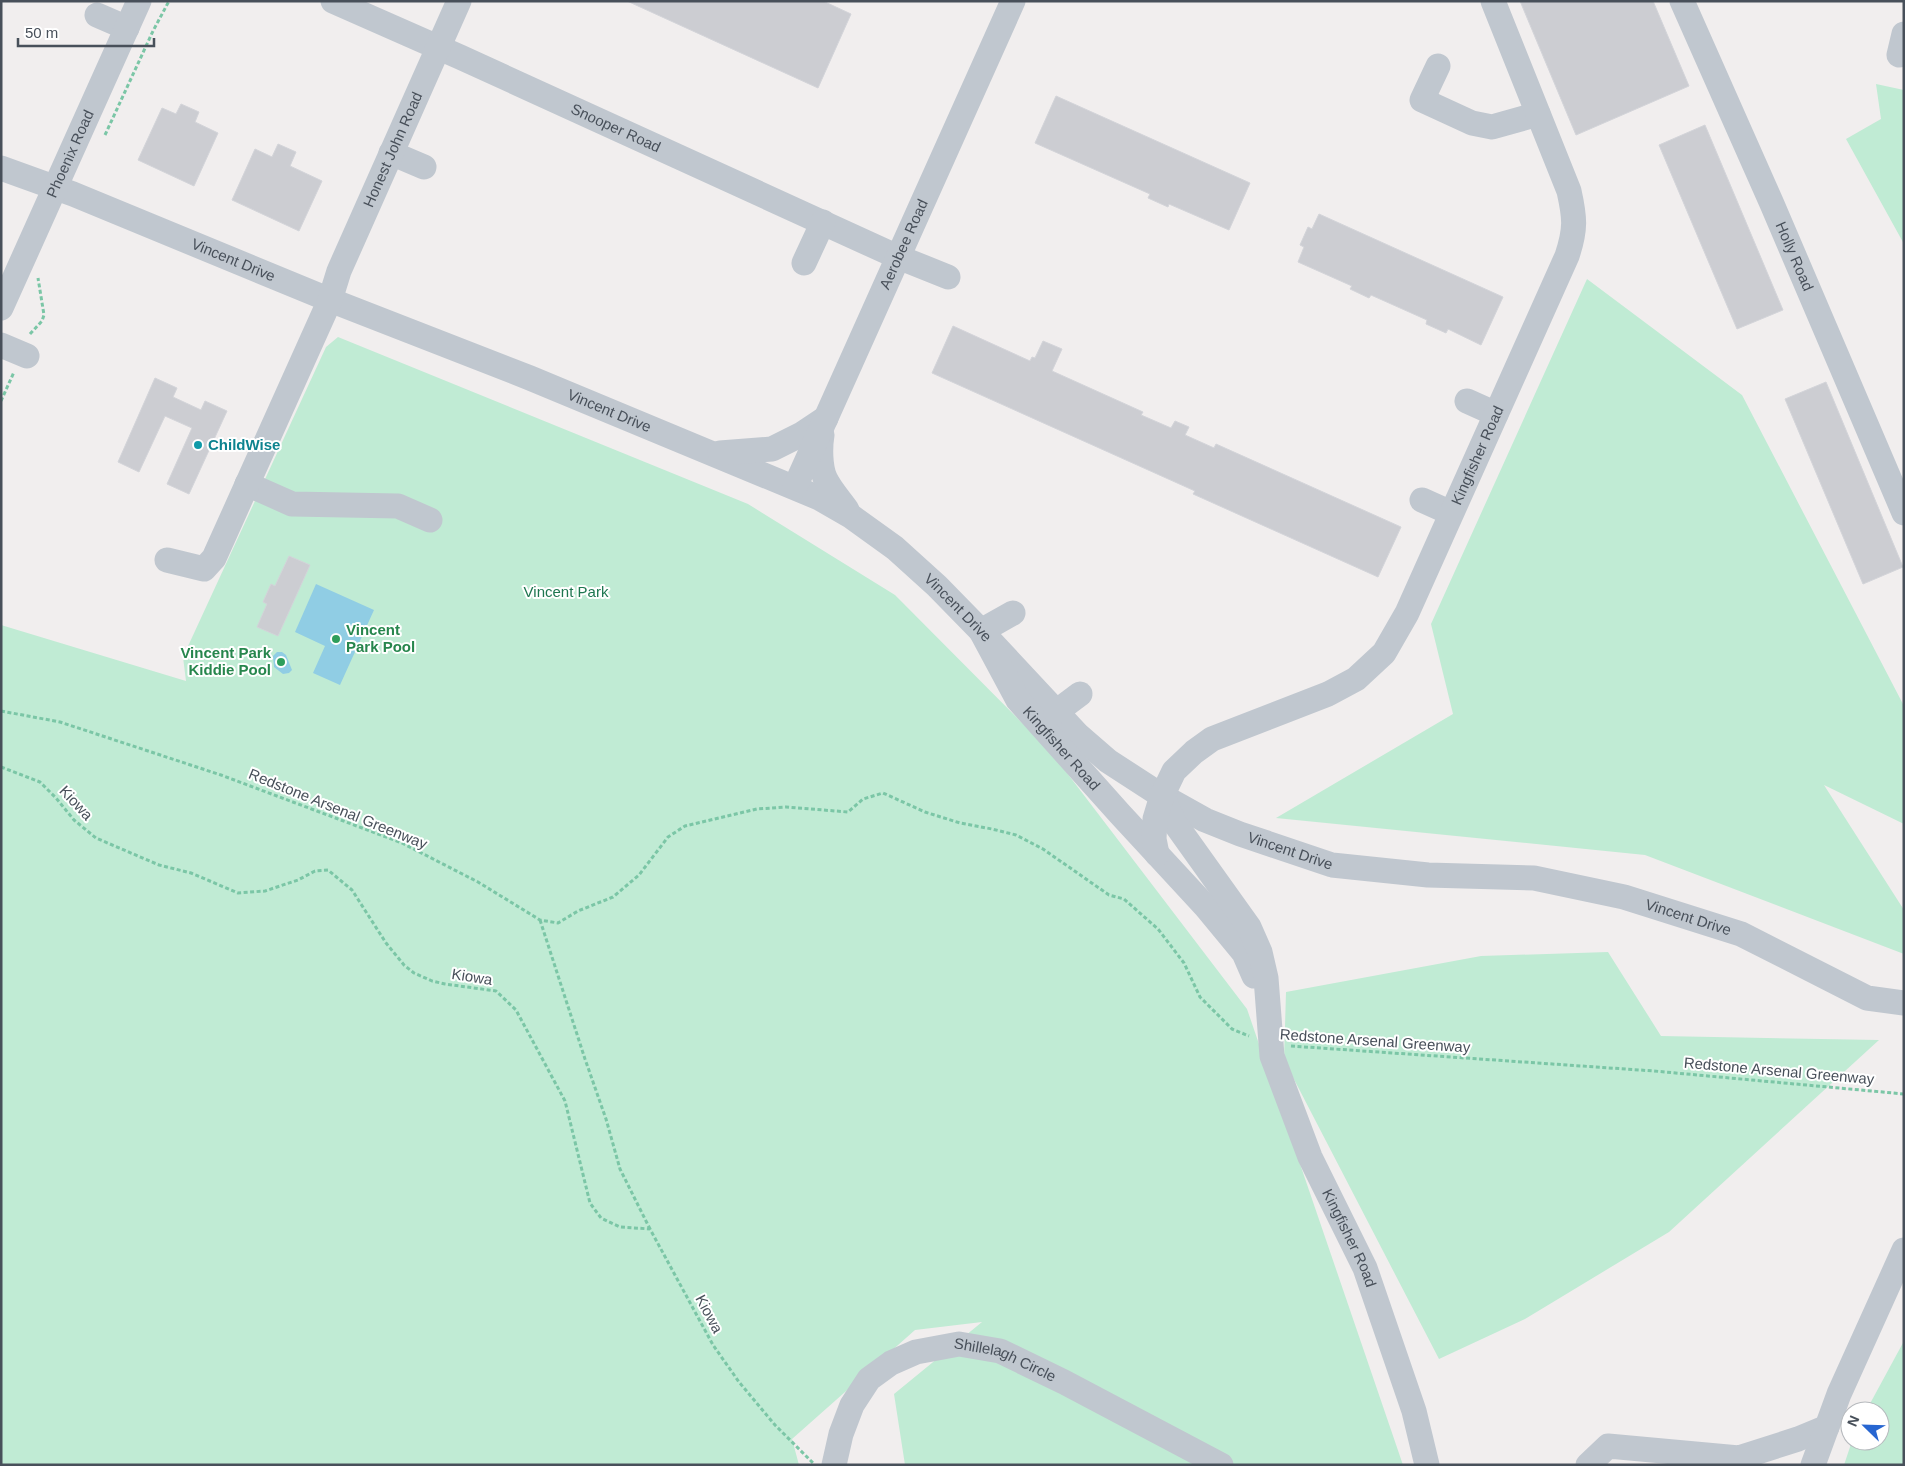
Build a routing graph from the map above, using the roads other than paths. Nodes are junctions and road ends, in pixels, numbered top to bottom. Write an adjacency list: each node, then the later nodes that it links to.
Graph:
1 (139, 1): 8 (street, Phoenix Road)
2 (333, 1): 9 (street, Snooper Road)
3 (460, 1): 9 (street, Honest John Road)
4 (1013, 1): 17 (street, Aerobee Road)
5 (1493, 1): 11 (street, Kingfisher Road)
6 (1682, 1): 30 (street, Holly Road)
7 (97, 15): 8 (street)
8 (127, 28): 15 (street, Phoenix Road)
9 (438, 47): 12 (street, Honest John Road); 16 (street, Snooper Road)
10 (1438, 66): 11 (street)
11 (1538, 114): 23 (street, Kingfisher Road)
12 (391, 153): 13 (street); 20 (street, Honest John Road)
13 (424, 167)
14 (1, 168): 15 (street, Vincent Drive)
15 (55, 189): 20 (street, Vincent Drive); 21 (street, Phoenix Road)
16 (823, 222): 17 (street, Snooper Road); 18 (street)
17 (898, 257): 19 (street, Snooper Road); 24 (street, Aerobee Road)
18 (804, 263)
19 (948, 277)
20 (330, 300): 25 (street, Vincent Drive); 26 (street, Honest John Road)
21 (1, 308)
22 (1468, 401): 23 (street)
23 (1496, 414): 29 (street, Kingfisher Road)
24 (826, 418): 25 (street); 27 (street, Aerobee Road); 31 (street)
25 (715, 453): 27 (street, Vincent Drive)
26 (247, 484): 32 (street); 33 (street, Honest John Road)
27 (795, 487): 31 (street, Vincent Drive)
28 (1422, 500): 29 (street)
29 (1451, 513): 38 (street, Kingfisher Road)
30 (1904, 513)
31 (852, 517): 35 (street, Vincent Drive)
32 (430, 520)
33 (167, 560)
34 (1013, 613): 35 (street)
35 (981, 631): 37 (street, Vincent Drive); 39 (street, Kingfisher Road)
36 (1080, 694): 37 (street)
37 (1056, 712): 38 (street, Vincent Drive)
38 (1162, 796): 39 (street, Kingfisher Road); 40 (street, Vincent Drive); 41 (street, Kingfisher Road)
39 (1157, 854): 41 (street, Kingfisher Road)
40 (1904, 1003)
41 (1269, 1012): 46 (street, Kingfisher Road)
42 (1904, 1250): 43 (street)
43 (1827, 1428): 47 (street); 48 (street)
44 (834, 1465): 45 (street, Shillelagh Circle)
45 (1221, 1465)
46 (1426, 1465)
47 (1588, 1465)
48 (1814, 1465)

